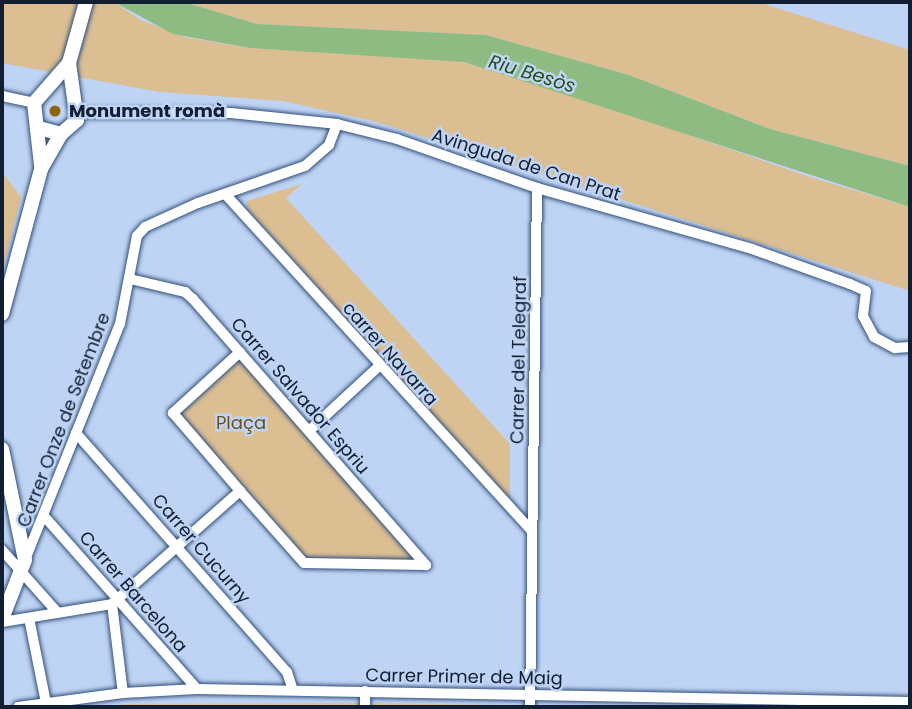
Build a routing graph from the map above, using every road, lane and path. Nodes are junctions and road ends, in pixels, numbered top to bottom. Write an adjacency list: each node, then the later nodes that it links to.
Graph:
1 (86, 2): 2 (street)
2 (69, 63): 3 (street); 5 (street)
3 (44, 90): 5 (street); 6 (street)
4 (2, 96): 6 (street)
5 (74, 96): 7 (street)
6 (34, 103): 9 (street)
7 (79, 113): 8 (street, Avinguda de Can Prat); 10 (street)
8 (337, 124): 12 (street, Avinguda de Can Prat); 13 (street, Carrer Onze de Setembre)
9 (39, 128): 10 (street); 11 (street)
10 (61, 134): 11 (street)
11 (41, 169): 15 (street)
12 (537, 188): 16 (street, Avinguda de Can Prat); 24 (street, Carrer del Telegraf)
13 (227, 196): 14 (street, Carrer Onze de Setembre); 18 (street, carrer Navarra)
14 (130, 279): 17 (street, Carrer Salvador Espriu); 20 (street, Carrer Onze de Setembre)
15 (2, 314)
16 (910, 347)
17 (240, 352): 19 (street, Carrer Salvador Espriu); 22 (street)
18 (379, 366): 19 (street); 24 (street, carrer Navarra)
19 (310, 430): 22 (street, Carrer Salvador Espriu)
20 (76, 433): 23 (street, Carrer Onze de Setembre); 25 (street, Carrer Cucurny)
21 (2, 449): 27 (street)
22 (240, 491): 25 (street)
23 (44, 516): 27 (street, Carrer Onze de Setembre); 28 (street, Carrer Barcelona)
24 (532, 531): 36 (street, Carrer del Telegraf)
25 (179, 546): 28 (street); 33 (street, Carrer Cucurny)
26 (2, 551): 27 (street)
27 (23, 565): 29 (street); 31 (street)
28 (114, 601): 29 (street); 32 (street, Carrer Barcelona); 35 (street)
29 (58, 613): 30 (street)
30 (29, 618): 31 (street); 38 (street)
31 (2, 621)
32 (197, 690): 33 (street, Carrer Primer de Maig); 35 (street, Carrer Primer de Maig)
33 (293, 690): 34 (street, Carrer Primer de Maig)
34 (365, 691): 36 (street, Carrer Primer de Maig); 40 (street)
35 (123, 692): 38 (street, Carrer Primer de Maig)
36 (530, 693): 37 (street, Carrer Primer de Maig); 41 (street, Carrer del Telegraf)
37 (910, 702)
38 (46, 703): 39 (street, Carrer Primer de Maig)
39 (18, 707)
40 (365, 707)
41 (530, 707)

